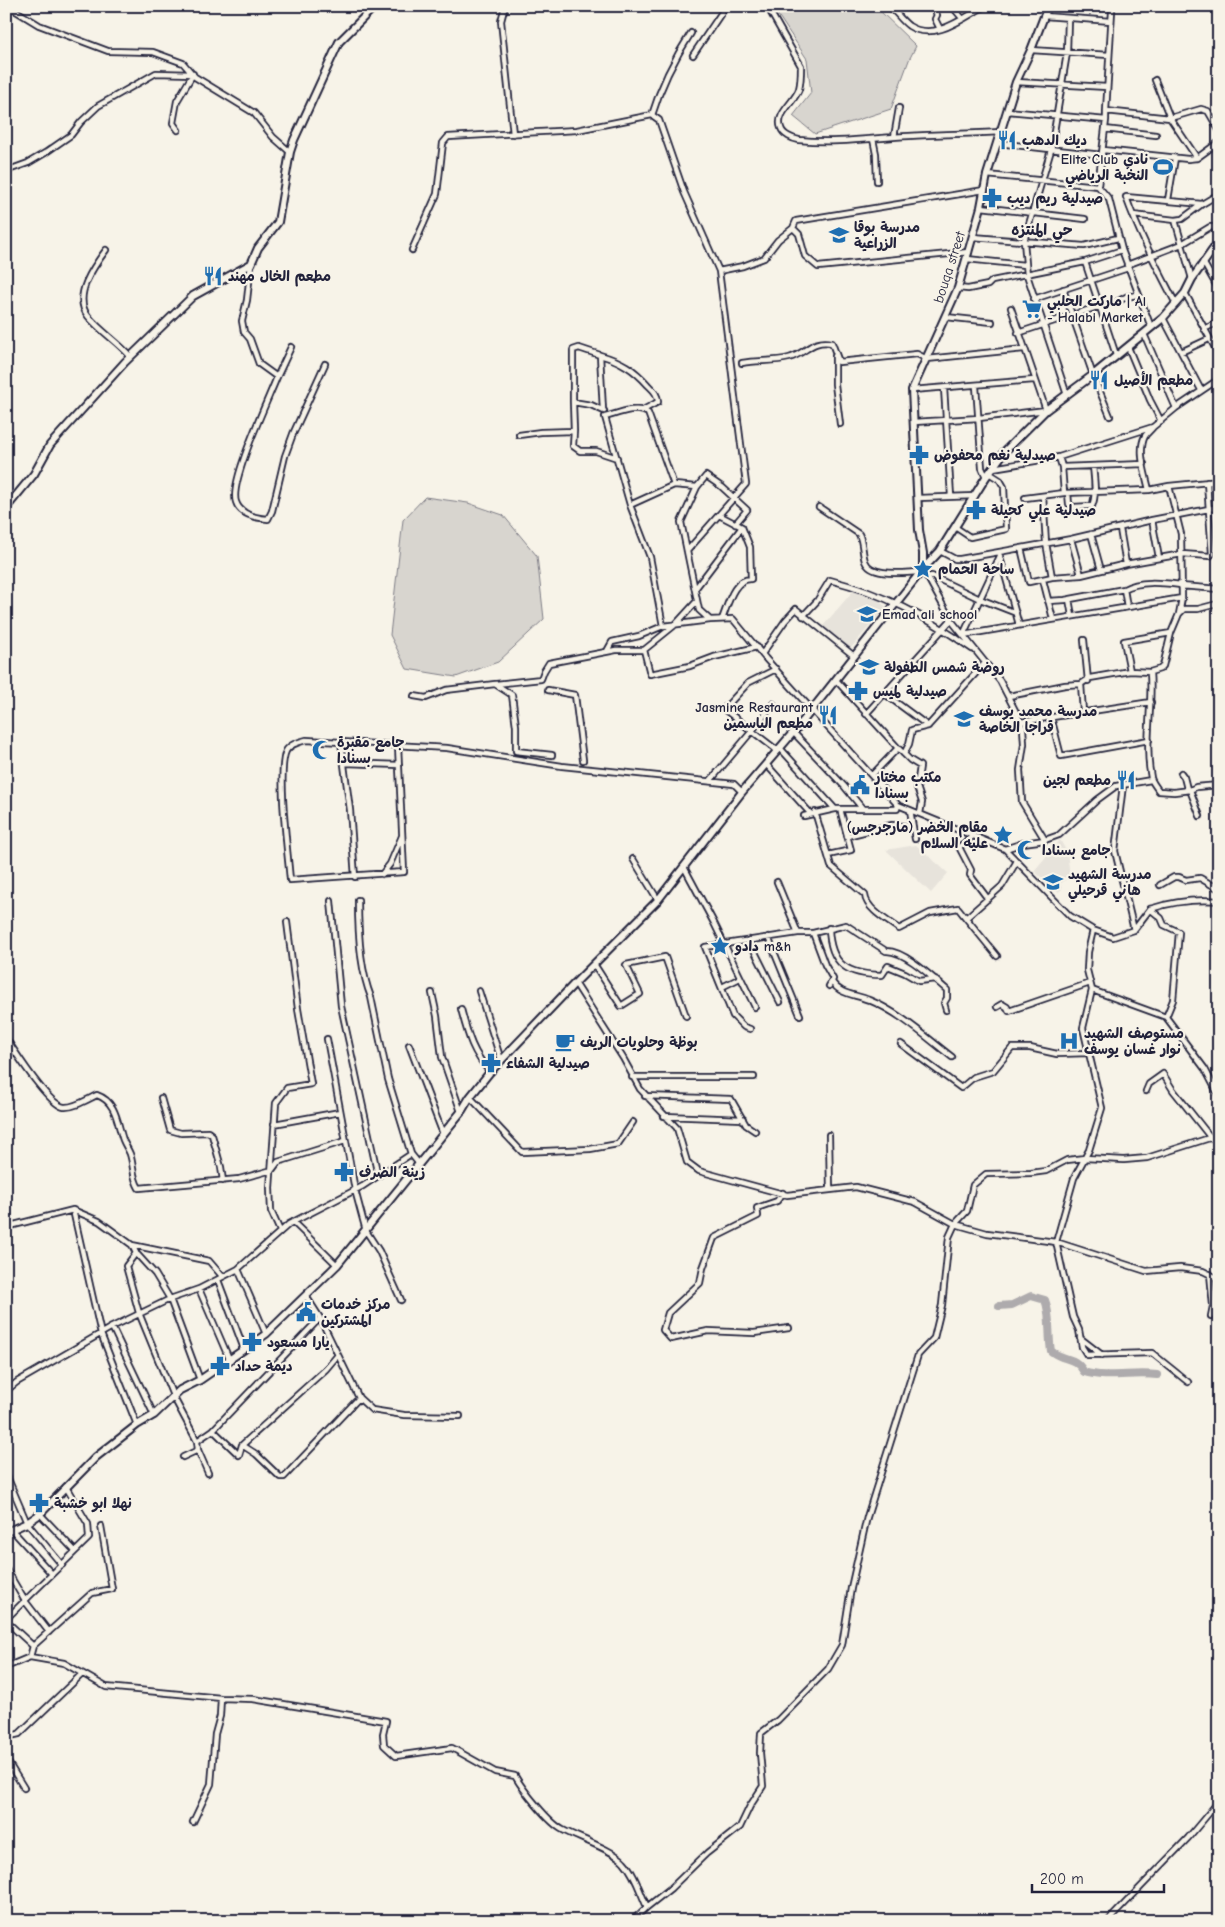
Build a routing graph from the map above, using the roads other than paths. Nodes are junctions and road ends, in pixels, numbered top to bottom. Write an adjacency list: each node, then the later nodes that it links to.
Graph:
1 (8, 6): 22 (street)
2 (374, 6): 46 (street)
3 (505, 6): 39 (street)
4 (726, 6): 20 (street)
5 (767, 6): 42 (street)
6 (933, 6): 16 (street)
7 (952, 6): 13 (street)
8 (985, 6): 13 (street)
9 (1048, 6): 12 (street, bouqa street)
10 (891, 7): 16 (street)
11 (1112, 11): 15 (street)
12 (1044, 16): 14 (street); 18 (street, bouqa street)
13 (962, 18): 16 (street)
14 (1068, 19): 15 (street); 19 (street)
15 (1111, 20): 21 (street)
16 (940, 29)
17 (691, 33): 30 (street)
18 (1031, 50): 19 (street); 24 (street, bouqa street)
19 (1067, 53): 21 (street); 25 (street)
20 (693, 55)
21 (1109, 55): 26 (street)
22 (193, 74): 36 (street); 46 (street); 50 (street)
23 (1155, 80): 32 (street)
24 (1016, 82): 25 (street); 28 (street, bouqa street)
25 (1062, 84): 26 (street); 31 (street)
26 (1107, 87): 29 (street)
27 (899, 108): 41 (street)
28 (1007, 111): 31 (street); 38 (street, bouqa street)
29 (1106, 111): 32 (street); 33 (street)
30 (652, 115): 39 (street); 81 (street)
31 (1058, 116): 33 (street); 45 (street)
32 (1170, 118): 34 (street); 49 (street)
33 (1106, 120): 35 (street)
34 (1217, 121): 37 (street)
35 (1105, 129): 40 (street); 47 (street)
36 (178, 130)
37 (1219, 130)
38 (1000, 132): 41 (street); 44 (street, bouqa street)
39 (513, 134): 72 (street)
40 (1156, 135)
41 (894, 137): 42 (street)
42 (873, 139): 52 (street)
43 (1219, 142): 49 (street)
44 (997, 144): 45 (street); 51 (street, bouqa street)
45 (1051, 150): 47 (street); 53 (street)
46 (290, 152): 78 (street)
47 (1102, 152): 48 (street); 54 (street)
48 (1174, 158): 49 (street); 57 (street)
49 (1197, 158)
50 (6, 171)
51 (987, 175): 53 (street); 55 (street, bouqa street)
52 (877, 181)
53 (1043, 181): 54 (street); 60 (street)
54 (1098, 186): 67 (street)
55 (984, 190): 59 (street, bouqa street); 64 (street)
56 (1219, 194): 58 (street)
57 (1168, 200): 58 (street); 61 (street)
58 (1202, 204): 63 (street)
59 (981, 207): 60 (street); 66 (street, bouqa street)
60 (1034, 213): 62 (street); 68 (street)
61 (1133, 215): 63 (street); 75 (street)
62 (1085, 219)
63 (1175, 220): 70 (street)
64 (794, 228): 74 (street); 81 (street)
65 (1219, 233): 70 (street)
66 (973, 237): 68 (street); 74 (street, bouqa street)
67 (1118, 238): 68 (street); 73 (street)
68 (1024, 241): 79 (street)
69 (1219, 241): 77 (street)
70 (1182, 244): 75 (street); 83 (street)
71 (106, 250): 113 (street)
72 (412, 250)
73 (1122, 250): 76 (street); 80 (street)
74 (968, 255): 79 (street); 85 (street, bouqa street)
75 (1151, 256): 80 (street); 91 (street)
76 (1086, 262): 82 (street); 84 (street)
77 (1203, 262): 83 (street); 87 (street)
78 (251, 264): 113 (street); 118 (street)
79 (1025, 265): 82 (street)
80 (1128, 267): 84 (street); 88 (street)
81 (719, 271): 158 (street)
82 (1027, 275): 85 (street); 90 (street)
83 (1192, 279): 89 (street)
84 (1092, 280): 86 (street); 92 (street)
85 (958, 288): 95 (street, bouqa street)
86 (1063, 289): 90 (street); 94 (street)
87 (1219, 290)
88 (1138, 293): 92 (street); 100 (street)
89 (1185, 293): 91 (street); 101 (street)
90 (1034, 299): 99 (street)
91 (1176, 304): 96 (street)
92 (1100, 306): 94 (street); 112 (street)
93 (1010, 308): 102 (street)
94 (1072, 316): 99 (street); 117 (street)
95 (946, 317): 97 (street); 114 (street, bouqa street)
96 (1163, 318): 100 (street); 109 (street)
97 (992, 322)
98 (1219, 322): 101 (street)
99 (1043, 326): 102 (street); 125 (street)
100 (1151, 327): 103 (street)
101 (1204, 329): 104 (street)
102 (1018, 333): 107 (street)
103 (1144, 334): 106 (street); 127 (street)
104 (1209, 339): 109 (street); 110 (street)
105 (291, 347): 118 (street)
106 (1128, 347): 112 (street); 135 (street)
107 (1024, 349): 114 (street); 120 (street)
108 (835, 352): 114 (street); 115 (street); 137 (street)
109 (1181, 352): 124 (street)
110 (1218, 352)
111 (600, 355): 126 (street); 128 (street); 129 (street)
112 (1116, 355): 117 (street)
113 (130, 356): 164 (street)
114 (927, 359): 123 (street, bouqa street)
115 (742, 363)
116 (325, 364): 118 (street)
117 (1093, 375): 125 (street); 131 (street)
118 (276, 377)
119 (1219, 379): 124 (street)
120 (1034, 380): 121 (street); 130 (street)
121 (976, 386): 122 (street); 133 (street)
122 (944, 388): 123 (street); 134 (street)
123 (912, 390): 136 (street, bouqa street)
124 (1201, 390): 127 (street)
125 (1067, 395): 130 (street)
126 (573, 402): 128 (street); 139 (street)
127 (1176, 408): 135 (street)
128 (603, 410): 132 (street)
129 (643, 410): 132 (street); 149 (street)
130 (1046, 410): 133 (street); 146 (street)
131 (1110, 416)
132 (605, 417): 142 (street)
133 (978, 418): 134 (street); 146 (street)
134 (946, 421): 136 (street); 155 (street)
135 (1161, 421): 138 (street)
136 (914, 422): 159 (street, bouqa street)
137 (840, 424)
138 (1154, 427): 141 (street); 143 (street)
139 (574, 431): 140 (street); 142 (street)
140 (520, 435)
141 (1059, 457): 145 (street); 146 (street)
142 (617, 458): 161 (street)
143 (1144, 464): 144 (street); 152 (street)
144 (1093, 466): 145 (street); 153 (street)
145 (1062, 467): 154 (street)
146 (989, 472): 156 (street); 171 (street)
147 (1219, 481): 148 (street)
148 (1207, 482): 150 (street); 165 (street)
149 (674, 485): 151 (street); 161 (street)
150 (1169, 486): 152 (street); 167 (street)
151 (697, 487): 158 (street); 177 (street)
152 (1149, 490): 153 (street)
153 (1094, 491): 154 (street); 154 (street)
154 (1066, 493): 157 (street)
155 (951, 496): 156 (street); 159 (street)
156 (975, 496): 171 (street)
157 (1043, 496): 160 (street); 175 (street)
158 (734, 498): 166 (street); 169 (street)
159 (918, 498): 184 (street, bouqa street)
160 (1025, 498)
161 (630, 505): 211 (street)
162 (819, 506): 184 (street)
163 (1219, 507): 165 (street)
164 (6, 508)
165 (1209, 509): 167 (street); 180 (street)
166 (719, 515): 169 (street); 177 (street)
167 (1177, 515): 168 (street); 180 (street)
168 (1152, 520): 172 (street); 181 (street)
169 (735, 524): 170 (street)
170 (742, 527): 190 (street); 205 (street)
171 (955, 527): 178 (street)
172 (1120, 528): 173 (street); 182 (street)
173 (1091, 534): 174 (street); 183 (street)
174 (1071, 539): 175 (street); 185 (street)
175 (1046, 543): 176 (street); 187 (street)
176 (1021, 548): 179 (street); 188 (street)
177 (687, 551): 190 (street)
178 (940, 551): 179 (street); 184 (street)
179 (999, 554): 194 (street); 201 (street)
180 (1182, 554): 181 (street); 189 (street)
181 (1159, 558): 182 (street)
182 (1126, 564): 183 (street)
183 (1101, 570): 185 (street)
184 (922, 571): 186 (street); 198 (street)
185 (1081, 576): 187 (street)
186 (927, 577): 194 (street); 208 (street)
187 (1052, 577): 188 (street)
188 (1043, 580): 197 (street)
189 (1181, 585): 191 (street); 192 (street); 193 (street)
190 (695, 589): 196 (street)
191 (1124, 589): 195 (street); 200 (street)
192 (1219, 589)
193 (1182, 598): 200 (street); 202 (street)
194 (980, 600): 201 (street); 214 (street)
195 (1069, 600): 197 (street); 204 (street)
196 (697, 601): 207 (street); 209 (street)
197 (1048, 601): 206 (street)
198 (897, 602): 203 (street); 212 (street); 221 (street)
199 (1219, 602): 202 (street)
200 (1127, 606): 204 (street)
201 (1016, 613): 210 (street)
202 (1179, 614): 213 (street)
203 (803, 616): 220 (street); 221 (street)
204 (1072, 616): 206 (street)
205 (722, 619): 207 (street); 216 (street)
206 (1053, 619): 210 (street)
207 (710, 620): 209 (street)
208 (951, 620): 212 (street); 214 (street)
209 (675, 625): 211 (street); 217 (street)
210 (1019, 625): 214 (street)
211 (663, 626): 218 (street)
212 (942, 630): 219 (street); 231 (street)
213 (1171, 632): 224 (street); 225 (street)
214 (963, 635): 219 (street)
215 (1084, 640): 227 (street)
216 (756, 647): 217 (street); 220 (street)
217 (644, 650): 218 (street)
218 (607, 651): 228 (street)
219 (977, 652): 222 (street)
220 (762, 654): 223 (street)
221 (854, 656): 226 (street)
222 (985, 663): 233 (street); 241 (street)
223 (776, 669): 236 (street); 242 (street)
224 (1130, 671): 225 (street); 227 (street)
225 (1150, 672): 234 (street)
226 (836, 680): 236 (street); 238 (street)
227 (1088, 680): 229 (street)
228 (495, 684): 232 (street); 249 (street)
229 (1081, 684): 233 (street); 237 (street)
230 (548, 690): 251 (street)
231 (885, 694): 238 (street); 241 (street)
232 (414, 696)
233 (1009, 696): 240 (street)
234 (1151, 702): 237 (street); 244 (street)
235 (774, 704): 242 (street)
236 (812, 709): 243 (street); 258 (street)
237 (1083, 712): 239 (street)
238 (866, 714): 247 (street)
239 (1051, 718): 240 (street); 244 (street)
240 (1020, 722): 278 (street)
241 (928, 726): 250 (street)
242 (752, 731): 248 (street); 260 (street)
243 (793, 732): 248 (street); 266 (street)
244 (1149, 740): 259 (street)
245 (341, 742): 246 (street); 253 (street); 285 (street)
246 (398, 746): 252 (street); 256 (street)
247 (898, 748): 250 (street); 258 (street)
248 (779, 749): 255 (street); 267 (street)
249 (523, 752): 252 (street); 254 (street)
250 (904, 754): 270 (street)
251 (583, 760)
252 (524, 761): 254 (street)
253 (345, 763): 256 (street); 285 (street)
254 (549, 764): 260 (street)
255 (766, 764): 264 (street); 269 (street)
256 (399, 765): 274 (street)
257 (1181, 773): 263 (street)
258 (872, 775): 265 (street)
259 (1151, 780): 261 (street); 263 (street)
260 (710, 782): 264 (street)
261 (1123, 785): 278 (street); 299 (street)
262 (1219, 785): 263 (street)
263 (1190, 790): 272 (street)
264 (742, 792): 283 (street)
265 (898, 805): 266 (street); 268 (street)
266 (862, 808): 267 (street)
267 (837, 809): 269 (street); 275 (street)
268 (910, 810): 270 (street); 273 (street)
269 (813, 813): 271 (street); 280 (street)
270 (920, 814): 276 (street)
271 (804, 816)
272 (1200, 816)
273 (913, 827): 275 (street); 277 (street)
274 (402, 835): 284 (street); 284 (street)
275 (847, 836): 280 (street)
276 (973, 836): 279 (street); 289 (street)
277 (915, 839)
278 (1045, 840): 279 (street)
279 (1005, 848): 282 (street)
280 (828, 856): 295 (street)
281 (633, 859): 291 (street)
282 (1017, 861): 289 (street); 298 (street)
283 (684, 867): 291 (street); 304 (street)
284 (382, 874): 285 (street)
285 (355, 877)
286 (777, 882): 300 (street)
287 (1160, 885): 288 (street)
288 (1219, 890)
289 (988, 899): 295 (street)
290 (358, 900): 351 (street)
291 (658, 900): 306 (street)
292 (331, 901): 355 (street)
293 (1219, 901): 294 (street)
294 (1150, 909): 299 (street); 322 (street)
295 (966, 918): 305 (street)
296 (287, 922): 344 (street)
297 (829, 928): 301 (street); 308 (street); 308 (street)
298 (1093, 930): 299 (street); 310 (street)
299 (1134, 930)
300 (798, 933): 301 (street); 302 (street)
301 (813, 933): 329 (street)
302 (768, 937): 303 (street); 320 (street)
303 (749, 940): 304 (street); 315 (street)
304 (724, 944): 307 (street); 311 (street)
305 (998, 956)
306 (594, 964): 309 (street); 321 (street)
307 (740, 978): 311 (street); 316 (street)
308 (935, 980): 319 (street)
309 (575, 983): 330 (street); 332 (street)
310 (1090, 983): 312 (street); 317 (street)
311 (722, 988): 323 (street)
312 (1092, 990): 322 (street); 328 (street)
313 (479, 991): 330 (street)
314 (432, 993): 340 (street)
315 (780, 1002)
316 (755, 1007)
317 (997, 1007)
318 (461, 1009): 331 (street)
319 (946, 1010)
320 (800, 1015)
321 (686, 1016)
322 (1166, 1017): 336 (street)
323 (750, 1029)
324 (6, 1038): 356 (street)
325 (326, 1038): 339 (street)
326 (901, 1044): 328 (street)
327 (409, 1045): 346 (street)
328 (1089, 1053): 352 (street)
329 (952, 1057)
330 (502, 1060): 331 (street)
331 (490, 1072): 337 (street)
332 (632, 1077): 333 (street); 335 (street)
333 (754, 1077)
334 (1146, 1091): 349 (street)
335 (645, 1096): 341 (street); 342 (street)
336 (1219, 1096)
337 (470, 1097): 340 (street); 343 (street)
338 (161, 1098): 356 (street)
339 (340, 1112): 344 (street); 350 (street)
340 (461, 1112): 346 (street)
341 (664, 1116): 342 (street); 359 (street)
342 (743, 1119): 345 (street)
343 (633, 1122)
344 (274, 1124): 354 (street)
345 (755, 1132)
346 (443, 1134): 353 (street)
347 (829, 1135): 358 (street)
348 (1219, 1135): 349 (street)
349 (1211, 1138): 352 (street)
350 (345, 1141): 354 (street); 357 (street)
351 (411, 1154): 353 (street); 355 (street)
352 (1085, 1158): 362 (street); 366 (street)
353 (419, 1164): 365 (street)
354 (272, 1170): 356 (street); 364 (street)
355 (378, 1176): 357 (street)
356 (223, 1182)
357 (355, 1190): 361 (street); 365 (street)
358 (830, 1190): 359 (street); 362 (street)
359 (783, 1193): 384 (street)
360 (73, 1210): 363 (street); 367 (street); 385 (street)
361 (293, 1222): 364 (street); 369 (street)
362 (955, 1224): 366 (street); 431 (street)
363 (6, 1227)
364 (280, 1231): 370 (street)
365 (366, 1231): 369 (street); 377 (street)
366 (1056, 1242): 371 (street); 387 (street)
367 (132, 1245): 368 (street); 372 (street)
368 (136, 1252): 376 (street); 380 (street)
369 (337, 1265): 375 (street)
370 (238, 1269): 372 (street); 386 (street)
371 (1210, 1274): 373 (street); 379 (street)
372 (220, 1278): 374 (street); 388 (street)
373 (1219, 1279)
374 (199, 1289): 376 (street); 391 (street)
375 (306, 1296): 382 (street); 386 (street)
376 (170, 1299): 380 (street); 392 (street)
377 (401, 1300)
378 (1219, 1303): 379 (street)
379 (1213, 1306): 381 (street)
380 (139, 1314): 383 (street); 395 (street)
381 (1211, 1316)
382 (320, 1318): 390 (street); 400 (street)
383 (112, 1327): 385 (street); 397 (street)
384 (789, 1328)
385 (101, 1334): 394 (street); 399 (street)
386 (266, 1334): 388 (street)
387 (1080, 1338): 389 (street); 389 (street)
388 (244, 1349): 391 (street)
389 (1102, 1355): 393 (street)
390 (337, 1356): 396 (street); 402 (street)
391 (230, 1360): 392 (street)
392 (200, 1380): 395 (street)
393 (1188, 1382)
394 (6, 1391)
395 (173, 1396): 397 (street); 401 (street)
396 (359, 1398): 398 (street); 402 (street)
397 (154, 1415): 399 (street)
398 (460, 1416)
399 (137, 1425): 407 (street)
400 (213, 1430): 401 (street); 402 (street)
401 (197, 1441): 403 (street)
402 (242, 1446)
403 (198, 1450): 404 (street); 405 (street)
404 (184, 1456)
405 (208, 1473)
406 (6, 1474): 409 (street)
407 (66, 1487): 408 (street); 412 (street)
408 (40, 1514): 409 (street); 412 (street)
409 (27, 1523): 411 (street); 413 (street)
410 (101, 1526): 420 (street)
411 (9, 1531): 415 (street)
412 (75, 1551): 413 (street)
413 (62, 1565): 415 (street)
414 (6, 1569): 416 (street)
415 (52, 1574): 418 (street)
416 (12, 1578): 417 (street); 418 (street)
417 (6, 1584)
418 (25, 1601): 419 (street); 420 (street)
419 (6, 1620): 421 (street)
420 (49, 1632): 421 (street)
421 (33, 1646): 422 (street)
422 (30, 1657): 423 (street); 424 (street)
423 (6, 1667)
424 (82, 1674): 425 (street); 426 (street)
425 (221, 1698): 430 (street); 431 (street)
426 (6, 1737)
427 (6, 1758): 428 (street)
428 (24, 1788)
429 (1219, 1800): 433 (street)
430 (193, 1822)
431 (647, 1907): 432 (street)
432 (632, 1921)
433 (1108, 1921)

